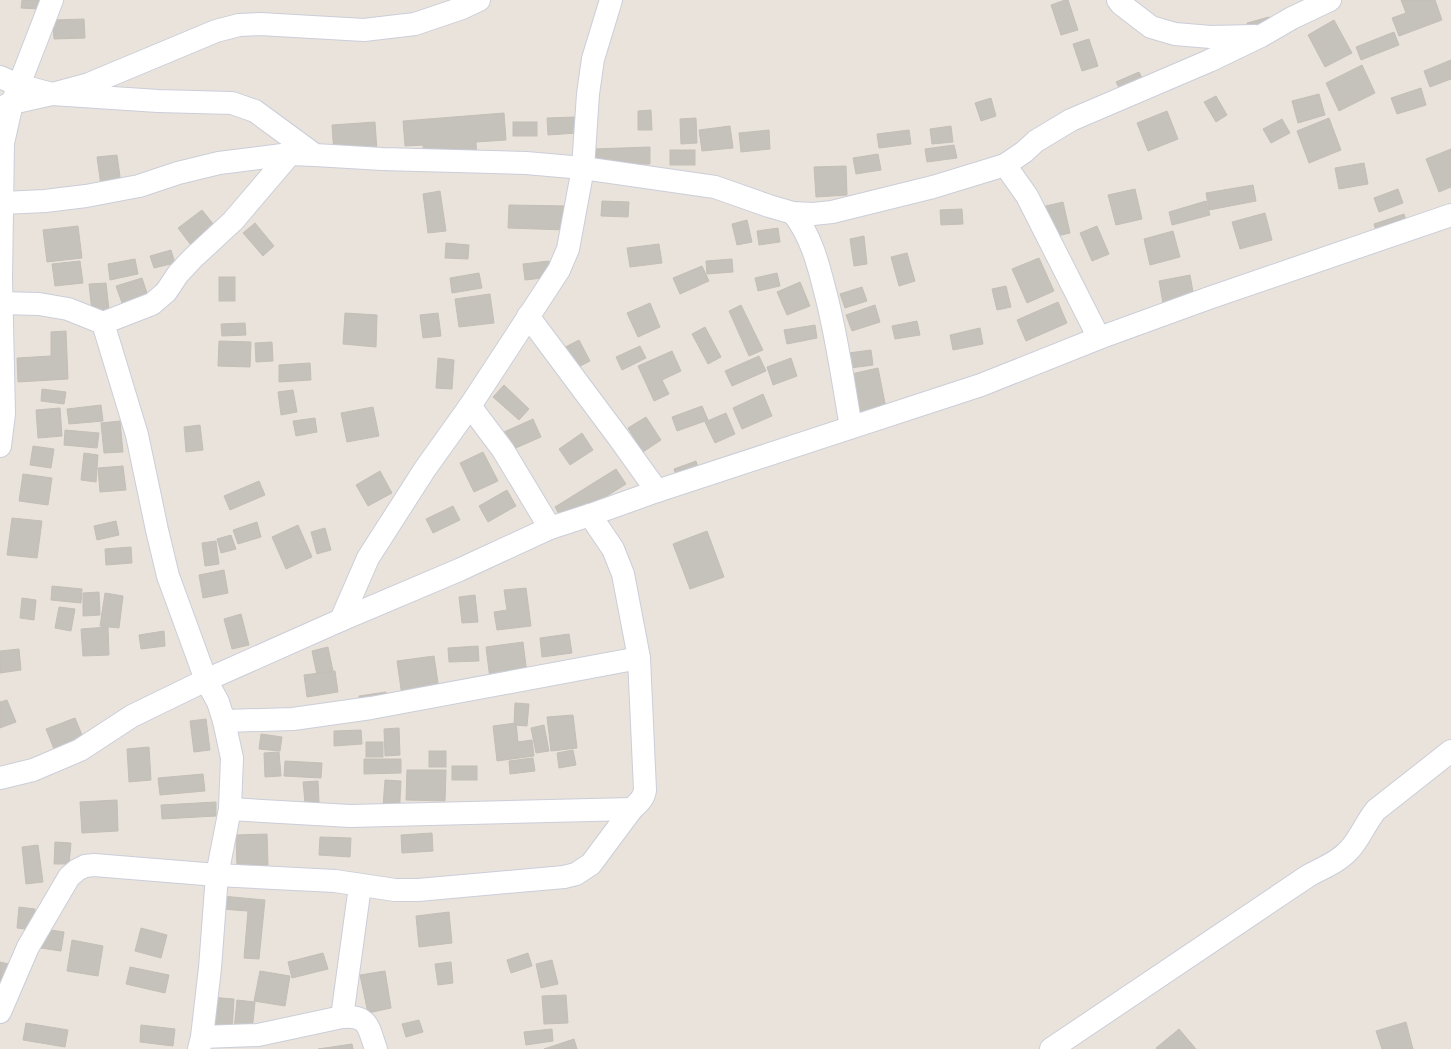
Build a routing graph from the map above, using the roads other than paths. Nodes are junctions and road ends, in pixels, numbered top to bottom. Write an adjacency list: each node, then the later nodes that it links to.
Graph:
1 (52, 0): 7 (street)
2 (479, 0): 8 (street)
3 (611, 0): 12 (street)
4 (1118, 0): 6 (street)
5 (1330, 0): 6 (street)
6 (1261, 36): 11 (street)
7 (8, 93): 8 (street); 13 (street)
8 (52, 94): 10 (street)
9 (290, 154): 10 (street); 13 (street); 18 (street)
10 (315, 155): 12 (street)
11 (1006, 165): 14 (street); 19 (street)
12 (583, 168): 14 (street); 17 (street)
13 (2, 203): 16 (street)
14 (793, 212): 21 (street)
15 (1451, 215): 19 (street)
16 (1, 303): 18 (street); 22 (street)
17 (528, 316): 20 (street); 23 (street)
18 (104, 323): 28 (street)
19 (1100, 338): 21 (street)
20 (470, 406): 25 (street); 26 (street)
21 (851, 427): 23 (street)
22 (0, 446)
23 (656, 492): 24 (street)
24 (590, 516): 25 (street); 27 (street)
25 (550, 528): 26 (street)
26 (341, 620): 28 (street)
27 (639, 658): 29 (street); 33 (street)
28 (206, 680): 29 (street); 31 (street)
29 (224, 721): 32 (street)
30 (1451, 751): 40 (street)
31 (0, 778)
32 (230, 809): 33 (street); 34 (street)
33 (632, 809): 35 (street)
34 (217, 875): 35 (street); 36 (street); 38 (street)
35 (360, 886): 37 (street)
36 (0, 1012)
37 (342, 1017): 38 (street); 39 (street)
38 (201, 1043)
39 (376, 1049)
40 (1051, 1049)

